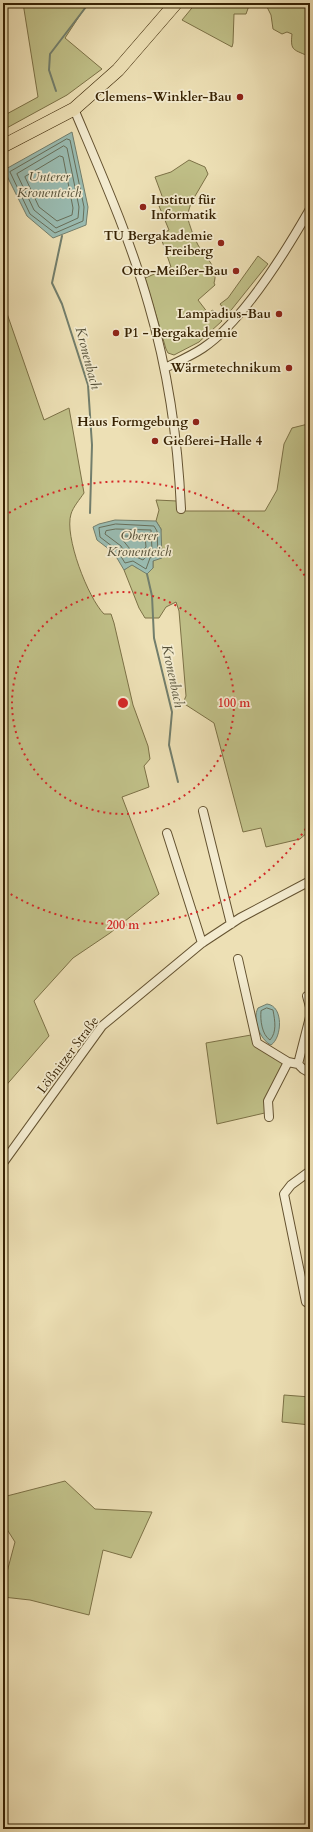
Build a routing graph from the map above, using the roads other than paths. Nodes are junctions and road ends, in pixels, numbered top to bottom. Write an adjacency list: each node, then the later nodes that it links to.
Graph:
1 (176, 3): 2 (main road)
2 (74, 109): 3 (main road); 5 (street)
3 (3, 146)
4 (310, 208): 5 (street)
5 (164, 368): 6 (street)
6 (181, 509)
7 (204, 811): 10 (street)
8 (167, 833): 11 (street)
9 (310, 881): 10 (street, Lößnitzer Straße)
10 (231, 924): 11 (street, Lößnitzer Straße)
11 (202, 943): 20 (street, Lößnitzer Straße)
12 (238, 959): 16 (street)
13 (307, 996): 14 (street)
14 (310, 1007)
15 (310, 1017): 17 (street)
16 (288, 1062): 17 (street); 19 (street)
17 (298, 1064): 18 (street)
18 (310, 1073)
19 (269, 1117)
20 (3, 1163)
21 (310, 1171): 22 (street)
22 (310, 1304)

